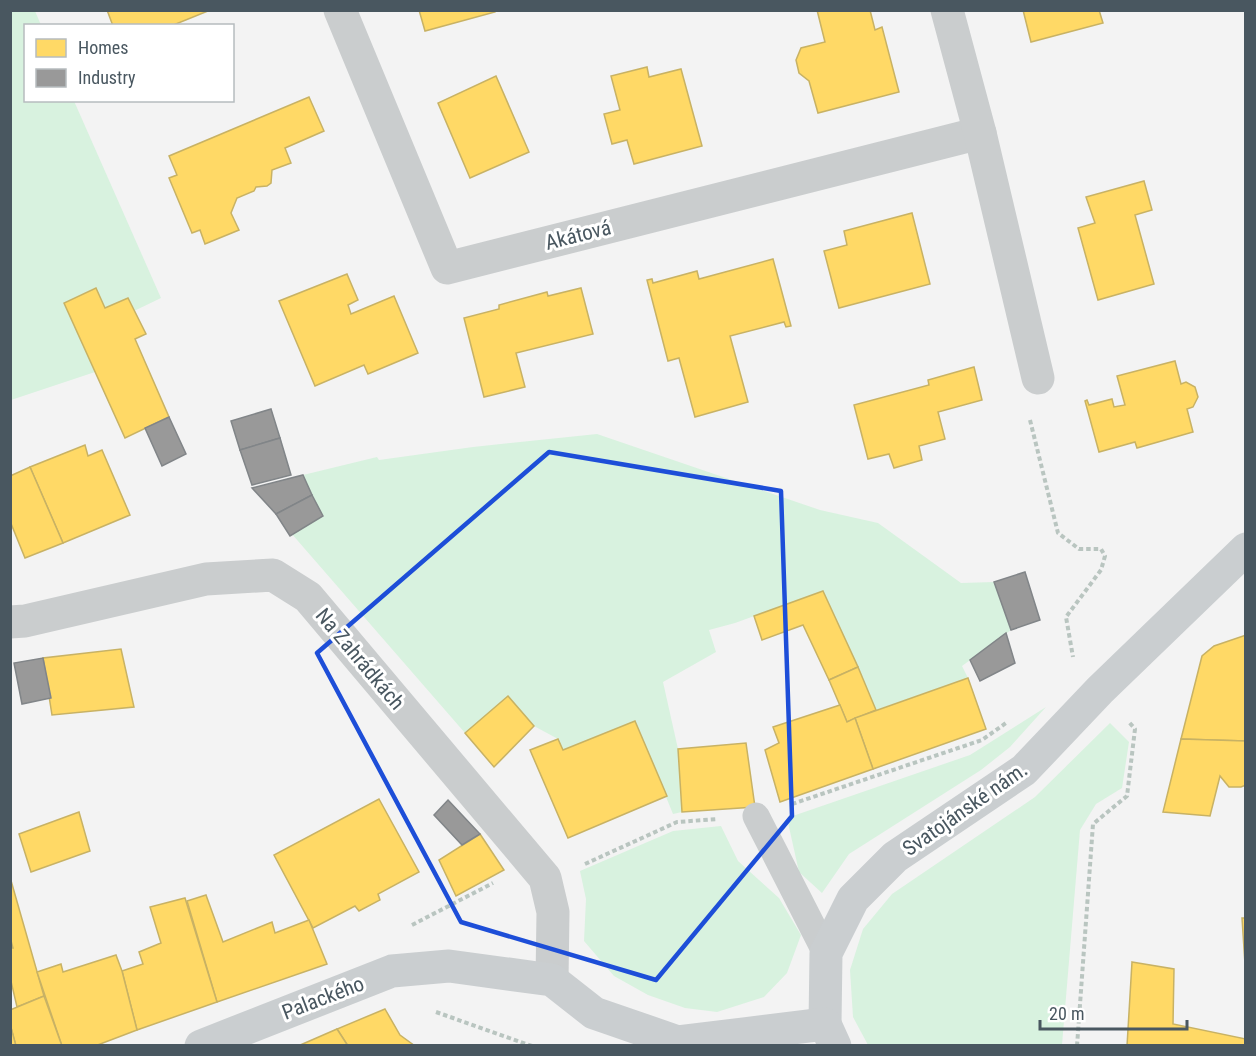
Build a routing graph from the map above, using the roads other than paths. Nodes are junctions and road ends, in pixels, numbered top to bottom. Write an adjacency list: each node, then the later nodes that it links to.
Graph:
1 (340, 10): 3 (street, Akátová)
2 (947, 10): 3 (street)
3 (980, 133): 4 (street)
4 (1038, 378)
5 (1245, 549): 8 (street, Svatojánské nám.)
6 (10, 622): 9 (street, Na Zahrádkách)
7 (756, 816): 8 (lane)
8 (826, 953): 10 (street, Svatojánské nám.)
9 (552, 980): 11 (street, Svatojánské nám.); 12 (street, Palackého)
10 (830, 1035): 11 (street, Svatojánské nám.)
11 (678, 1044)
12 (201, 1046)

